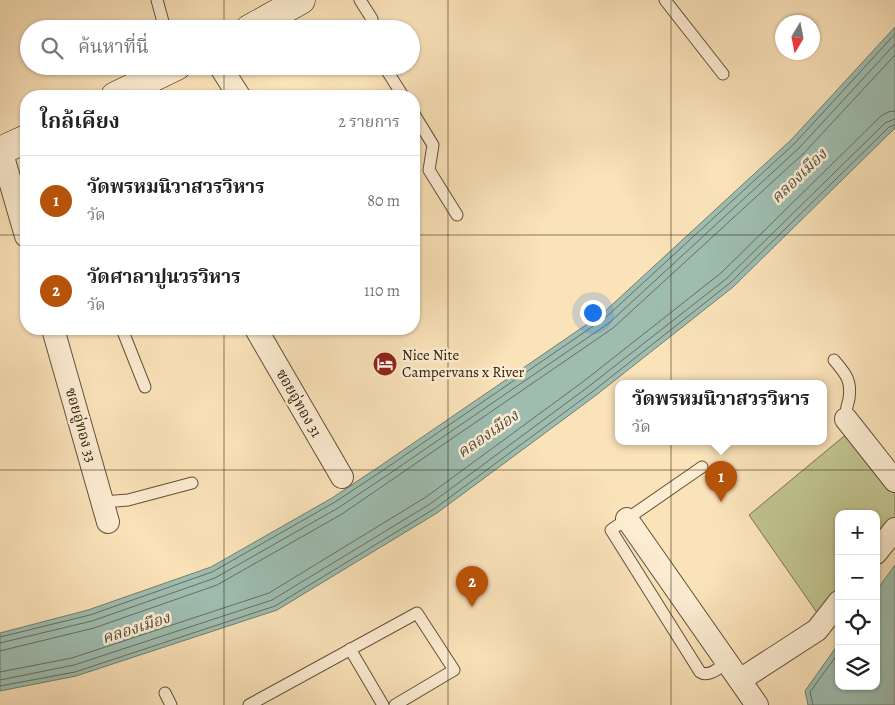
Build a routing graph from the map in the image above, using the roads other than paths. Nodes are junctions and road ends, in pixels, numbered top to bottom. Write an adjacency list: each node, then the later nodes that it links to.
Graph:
1 (157, 0): 5 (lane)
2 (301, 0): 6 (main road)
3 (360, 0): 7 (lane)
4 (665, 0): 8 (lane)
5 (163, 20)
6 (265, 20)
7 (372, 20)
8 (723, 74)
9 (159, 75): 12 (main road)
10 (226, 75): 13 (street)
11 (390, 75): 14 (lane)
12 (129, 90)
13 (235, 90)
14 (399, 90)
15 (420, 124): 18 (lane)
16 (20, 142): 17 (main road)
17 (0, 151): 19 (street)
18 (457, 215)
19 (20, 216)
20 (55, 335): 30 (street, ซอยอู่ทอง 33)
21 (124, 335): 24 (lane)
22 (259, 335): 27 (street, ซอยอู่ทอง 31)
23 (834, 360): 25 (lane)
24 (145, 387)
25 (846, 419): 28 (street)
26 (702, 466): 31 (lane)
27 (342, 477)
28 (895, 481)
29 (192, 483): 30 (lane)
30 (106, 512)
31 (628, 519): 36 (street)
32 (895, 529): 33 (street)
33 (880, 548)
34 (835, 607): 36 (street)
35 (350, 650): 39 (lane); 40 (lane); 41 (lane)
36 (734, 671): 42 (street)
37 (165, 693): 38 (lane)
38 (171, 705)
39 (249, 705)
40 (383, 705)
41 (395, 705)
42 (757, 705)

